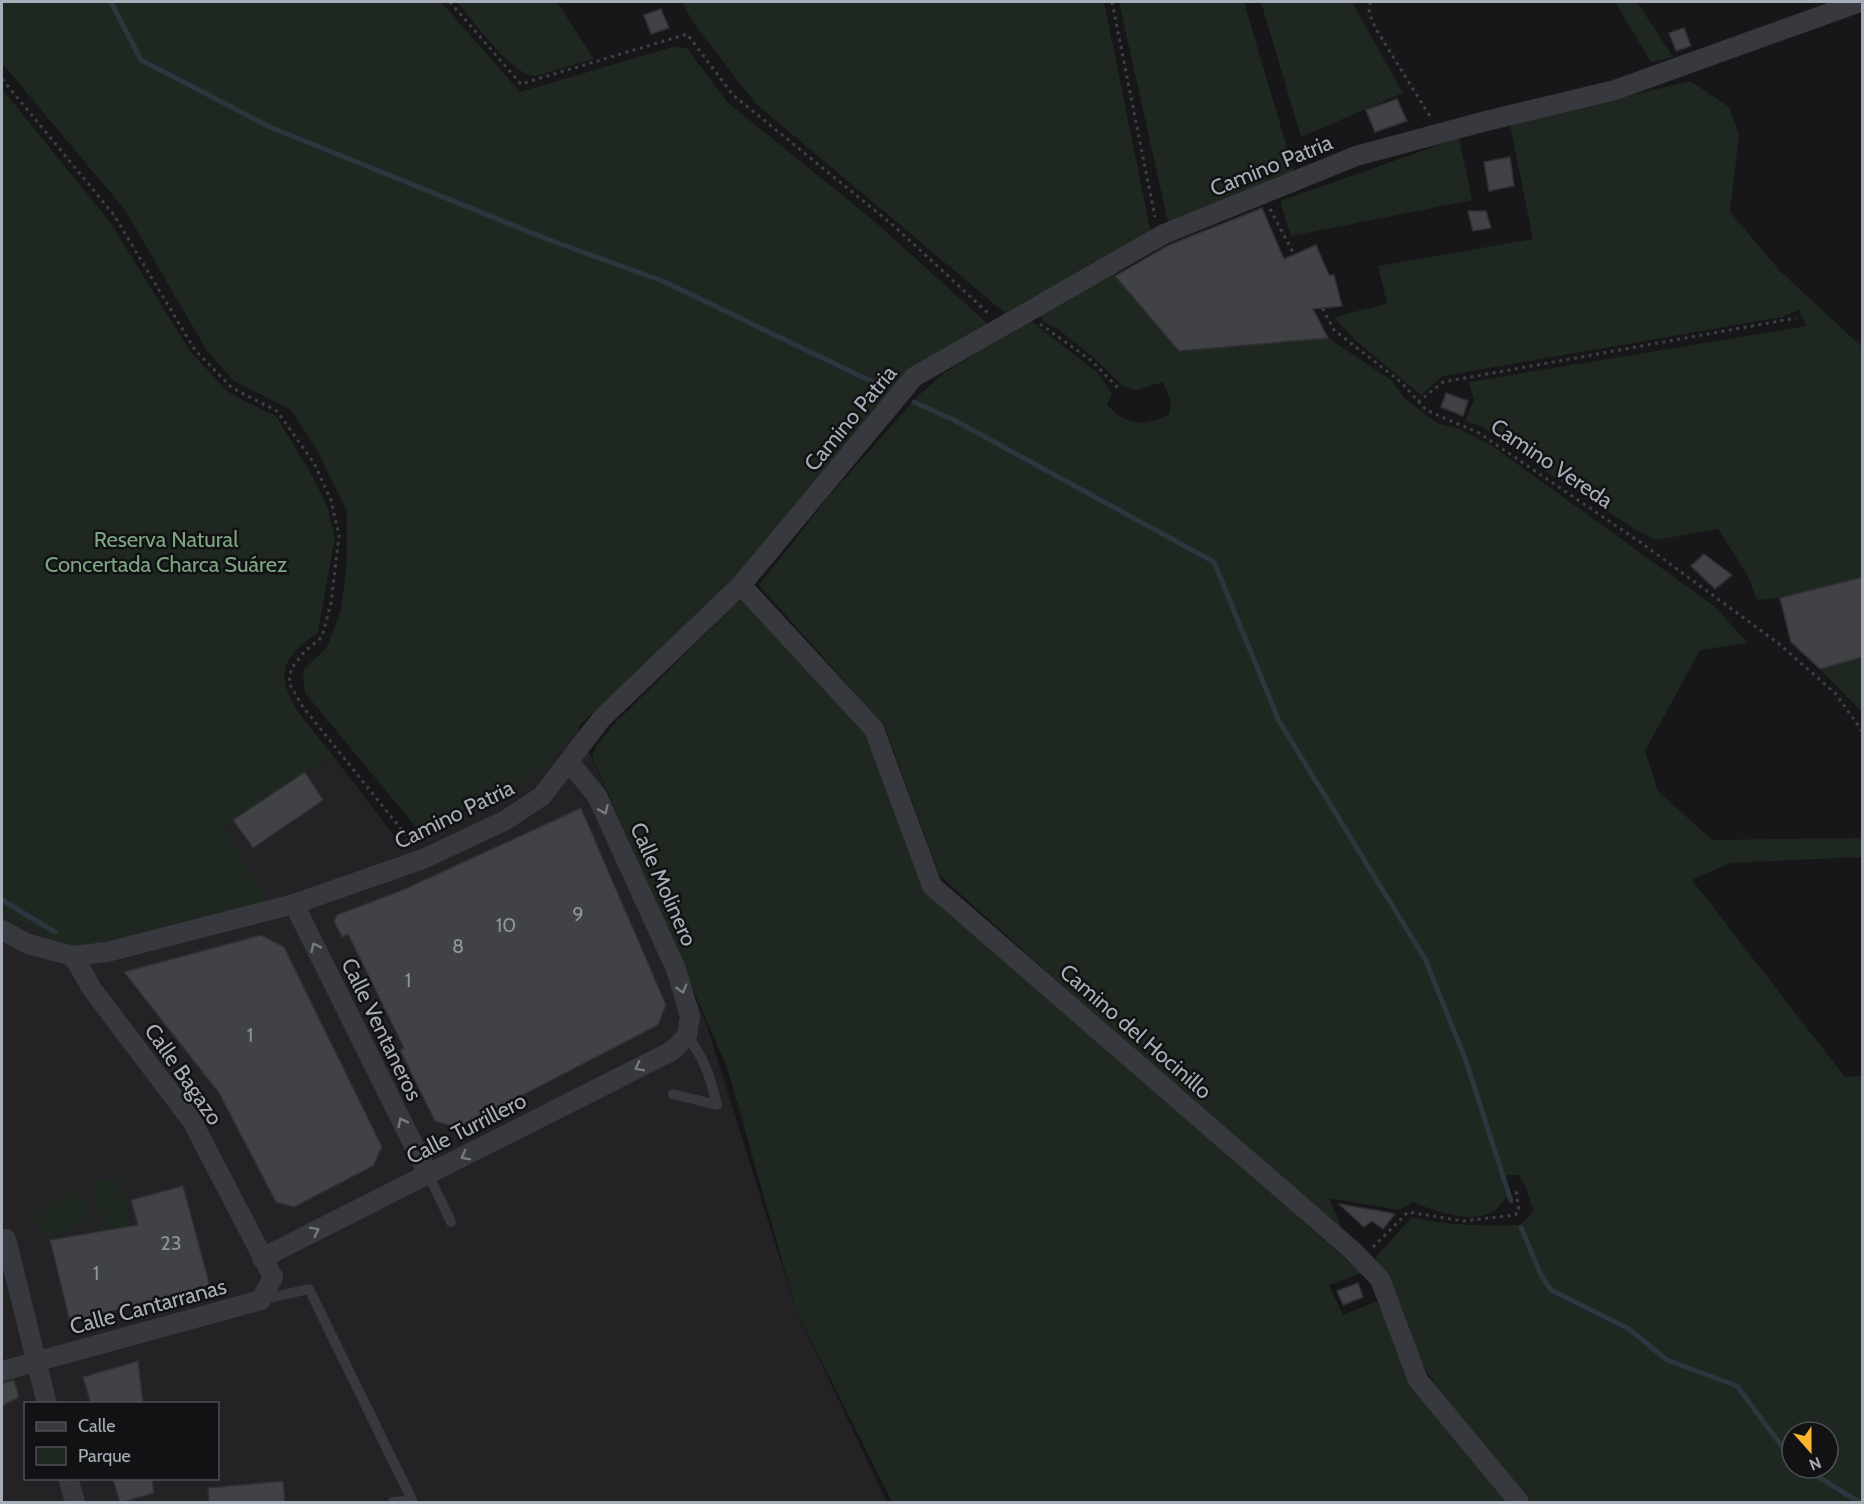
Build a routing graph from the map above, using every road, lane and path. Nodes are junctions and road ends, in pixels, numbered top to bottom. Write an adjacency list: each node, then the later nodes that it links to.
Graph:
1 (450, 2): 11 (path)
2 (1112, 2): 8 (path)
3 (1370, 2): 6 (path)
4 (1860, 2): 6 (street, Camino Patria)
5 (2, 79): 17 (path)
6 (1441, 133): 7 (street, Camino Patria)
7 (1262, 194): 8 (street, Camino Patria); 13 (path, Camino Vereda)
8 (1159, 237): 9 (street, Camino Patria)
9 (1031, 310): 11 (street, Camino Patria); 12 (path)
10 (1796, 318): 13 (path)
11 (1003, 326): 14 (street, Camino Patria)
12 (1119, 389)
13 (1418, 402): 15 (path, Camino Vereda)
14 (741, 585): 16 (street, Camino Patria); 28 (street, Camino del Hocinillo)
15 (1863, 731)
16 (570, 763): 17 (street, Camino Patria); 21 (street, Calle Molinero, one-way to 21)
17 (423, 859): 18 (street, Camino Patria)
18 (294, 904): 20 (street, Camino Patria); 23 (street, Calle Ventaneros, one-way to 18)
19 (2, 930): 20 (street)
20 (73, 956): 27 (street, Calle Bagazo)
21 (687, 1035): 22 (lane); 23 (street, Calle Turrillero, one-way to 23)
22 (674, 1094)
23 (428, 1174): 25 (lane); 27 (street, Calle Turrillero, one-way to 23)
24 (1516, 1190): 28 (path)
25 (451, 1222)
26 (6, 1239): 30 (street)
27 (262, 1257): 29 (street, Calle Cantarranas)
28 (1361, 1260): 37 (street, Camino del Hocinillo)
29 (261, 1300): 30 (street, Calle Cantarranas); 34 (lane)
30 (35, 1362): 31 (street, Calle Cantarranas); 32 (street)
31 (2, 1371)
32 (46, 1402)
33 (68, 1480): 35 (street)
34 (412, 1502): 36 (lane)
35 (75, 1503)
36 (393, 1503)
37 (1519, 1503)

